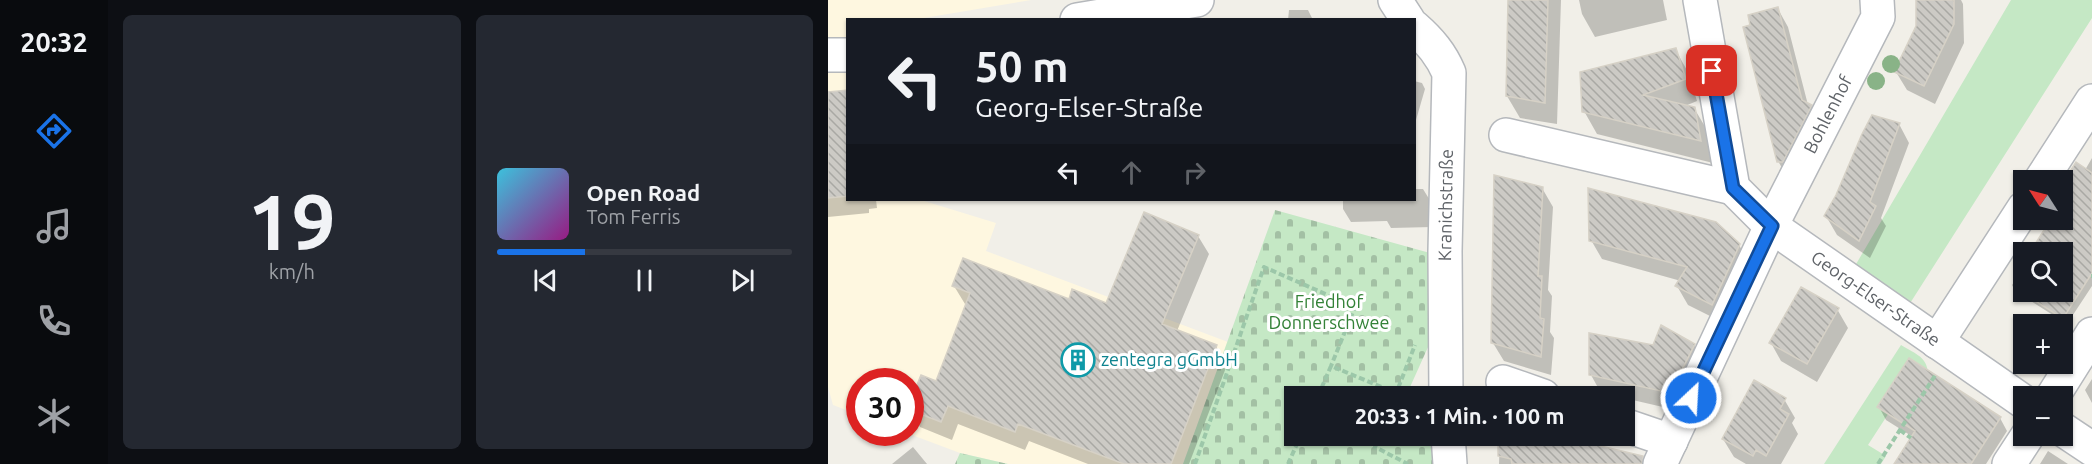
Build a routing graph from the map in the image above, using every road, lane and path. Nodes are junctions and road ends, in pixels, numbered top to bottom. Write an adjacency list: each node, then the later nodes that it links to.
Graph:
1 (1197, 0): 5 (street)
2 (1395, 0): 6 (street)
3 (1700, 0): 13 (street)
4 (1877, 0): 14 (street, Bohlenhof)
5 (1089, 18)
6 (1407, 18)
7 (1416, 29): 24 (street, Kranichstraße)
8 (828, 55): 9 (street)
9 (846, 55)
10 (2092, 101): 12 (street)
11 (1506, 135): 13 (street)
12 (2047, 170)
13 (1733, 188): 14 (street, Georg-Elser-Straße)
14 (1772, 226): 18 (street, Georg-Elser-Straße); 37 (street, Bohlenhof)
15 (2013, 227): 18 (street)
16 (2092, 334): 26 (street)
17 (1416, 343): 23 (path)
18 (1944, 347): 27 (street, Georg-Elser-Straße); 28 (path)
19 (1331, 366): 21 (path); 22 (path); 38 (path)
20 (1503, 382): 25 (street)
21 (1322, 386)
22 (1377, 386)
23 (1398, 386)
24 (1446, 386)
25 (1514, 386)
26 (2059, 386)
27 (2013, 394)
28 (1900, 430): 31 (path); 42 (path)
29 (1635, 432): 37 (street)
30 (2073, 436): 36 (street)
31 (1911, 438)
32 (1295, 446): 39 (path)
33 (1375, 446): 40 (path)
34 (1449, 446): 41 (street)
35 (2021, 446): 43 (street)
36 (2092, 449)
37 (1666, 453)
38 (1196, 464)
39 (1288, 464)
40 (1408, 464)
41 (1450, 464)
42 (1878, 464)
43 (2010, 464)

